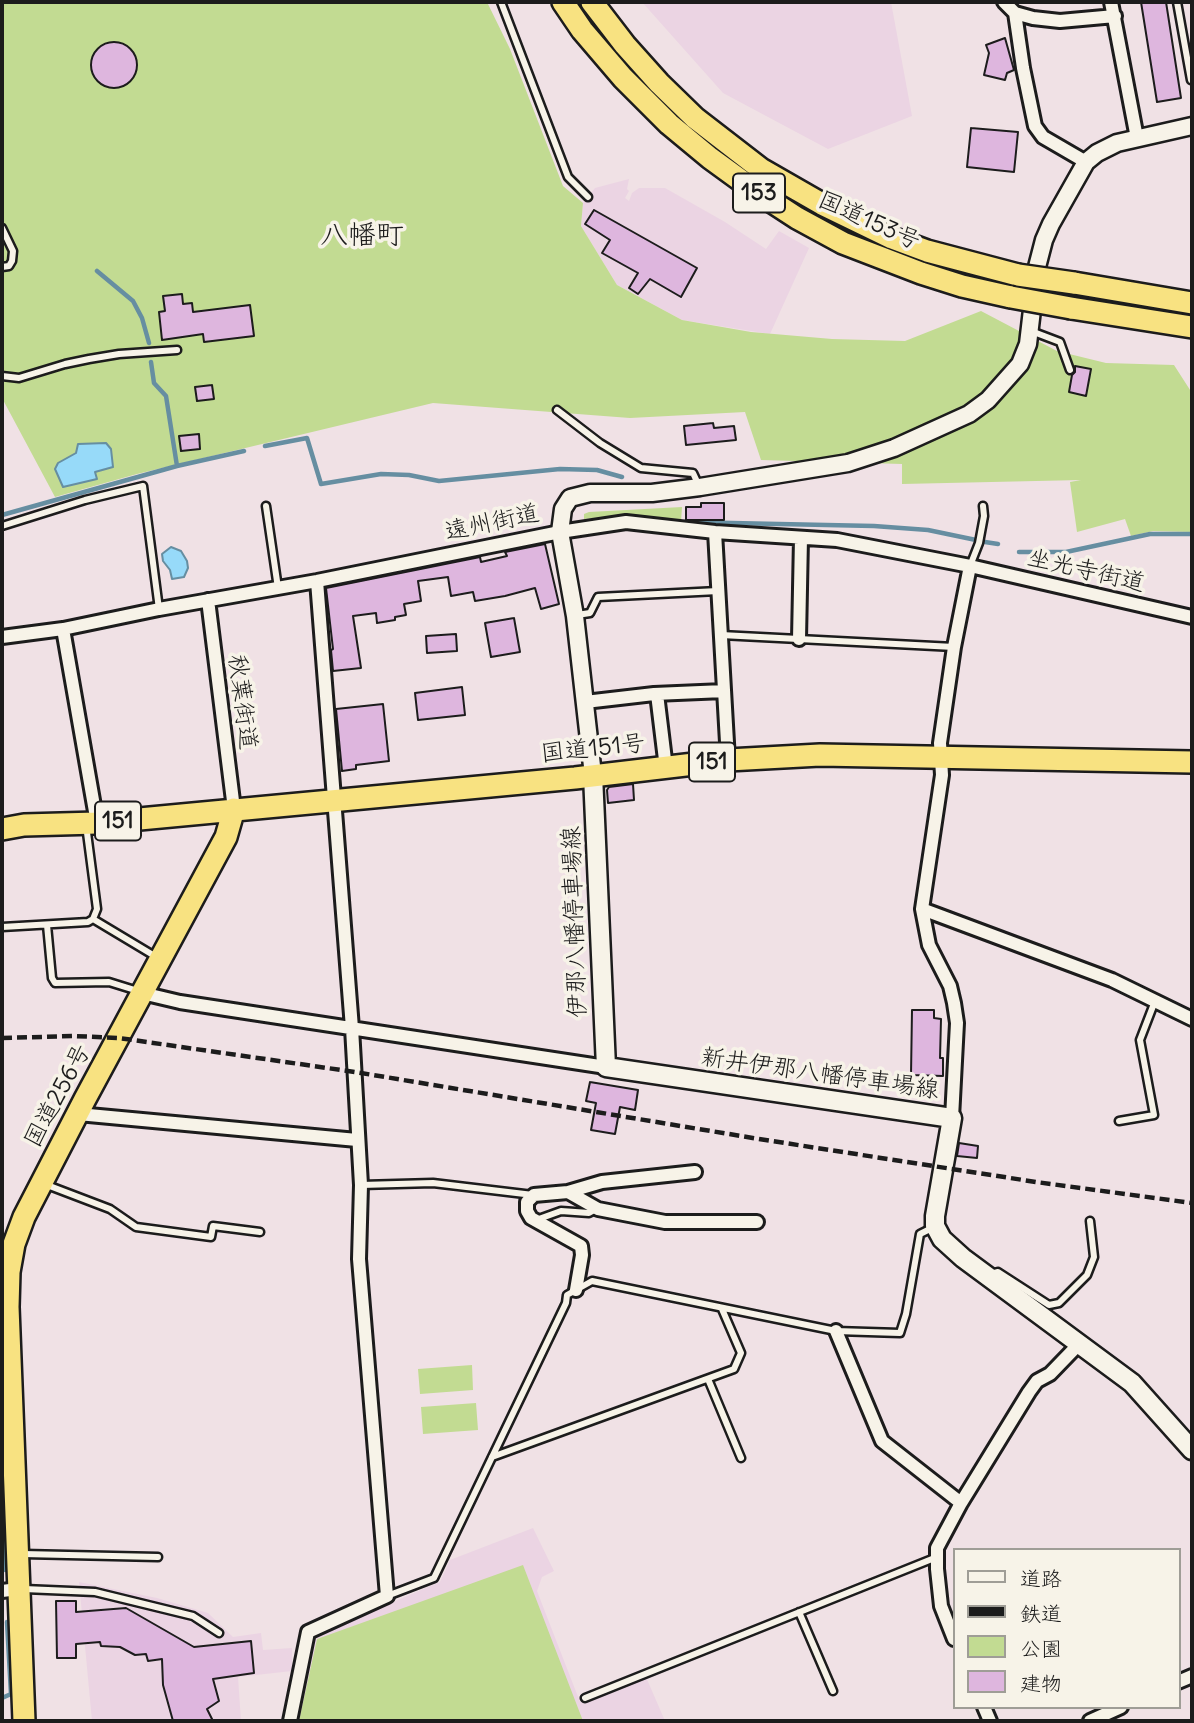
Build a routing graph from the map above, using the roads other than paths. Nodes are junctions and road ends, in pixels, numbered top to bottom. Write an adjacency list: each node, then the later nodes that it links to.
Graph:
1 (501, 2): 13 (lane)
2 (564, 2): 17 (highway, 国道153号 / 153, bridge)
3 (592, 2): 16 (highway, 国道153号 / 153, bridge)
4 (1004, 2): 7 (street)
5 (1111, 2): 8 (street)
6 (1177, 2): 9 (lane)
7 (1015, 13): 8 (street); 12 (street)
8 (1115, 16): 11 (street)
9 (1191, 80)
10 (1192, 126): 11 (street)
11 (1136, 130): 12 (street)
12 (1086, 162): 18 (street)
13 (588, 197)
14 (2, 229): 15 (lane)
15 (2, 267)
16 (1192, 303)
17 (1192, 327)
18 (1030, 331): 20 (lane); 23 (street)
19 (177, 350): 21 (lane)
20 (1070, 370)
21 (2, 376)
22 (557, 410): 23 (lane)
23 (700, 487): 27 (street)
24 (265, 506): 32 (lane)
25 (983, 506): 30 (lane)
26 (2, 526): 35 (lane)
27 (560, 532): 28 (street, 遠州街道); 31 (street, 遠州街道); 36 (street)
28 (715, 532): 29 (street, 遠州街道); 33 (street)
29 (801, 538): 30 (street, 遠州街道); 41 (street)
30 (970, 566): 37 (street, 坐光寺街道); 42 (street)
31 (317, 582): 32 (street, 遠州街道); 51 (street)
32 (278, 588): 34 (street, 遠州街道)
33 (718, 591): 36 (lane); 39 (street)
34 (208, 600): 35 (street, 遠州街道); 52 (street, 秋葉街道)
35 (159, 609): 38 (street, 遠州街道)
36 (575, 616): 45 (street)
37 (1192, 617)
38 (63, 629): 40 (street, 遠州街道); 53 (street)
39 (721, 635): 41 (lane); 43 (street)
40 (2, 637)
41 (799, 639): 42 (lane)
42 (954, 647): 46 (street)
43 (724, 691): 44 (street); 47 (street)
44 (657, 694): 45 (street); 49 (street)
45 (585, 702): 50 (street)
46 (940, 757): 47 (highway, 国道151号 / 151); 48 (highway, 国道151号 / 151); 55 (street)
47 (728, 760): 49 (highway, 国道151号 / 151)
48 (1192, 762)
49 (666, 768): 50 (highway, 国道151号 / 151)
50 (593, 775): 51 (highway, 国道151号 / 151); 64 (main road, 伊那八幡停車場線)
51 (334, 800): 52 (highway, 国道151号 / 151); 63 (street)
52 (234, 809): 53 (highway, 国道151号 / 151); 59 (highway, 国道256号)
53 (91, 823): 54 (highway, 国道151号 / 151); 56 (lane)
54 (2, 829)
55 (922, 909): 61 (street); 66 (street)
56 (93, 919): 57 (lane); 59 (lane)
57 (47, 925): 58 (lane); 60 (lane)
58 (2, 927)
59 (161, 960): 60 (highway, 国道256号)
60 (142, 993): 63 (street); 65 (highway, 国道256号)
61 (1155, 1001): 62 (street); 67 (lane)
62 (1192, 1019)
63 (352, 1028): 64 (street); 68 (street)
64 (606, 1067): 66 (main road, 新井伊那八幡停車場線)
65 (78, 1114): 68 (street); 70 (highway, 国道256号)
66 (952, 1118): 78 (main road, 新井伊那八幡停車場線)
67 (1119, 1121)
68 (357, 1140): 71 (street)
69 (695, 1172): 72 (street)
70 (41, 1183): 79 (lane); 89 (highway, 国道256号)
71 (361, 1185): 73 (lane); 95 (street)
72 (568, 1192): 73 (street); 74 (street)
73 (534, 1195): 75 (street)
74 (597, 1209): 75 (lane); 77 (street)
75 (534, 1221): 81 (street)
76 (1090, 1221): 80 (lane)
77 (757, 1222)
78 (935, 1226): 80 (main road); 83 (lane)
79 (260, 1232)
80 (986, 1275): 84 (main road)
81 (576, 1290): 82 (lane); 87 (lane)
82 (722, 1309): 83 (lane); 85 (lane)
83 (836, 1331): 90 (street)
84 (1079, 1345): 86 (main road); 90 (street)
85 (708, 1379): 87 (lane); 88 (lane)
86 (1192, 1450)
87 (491, 1457): 95 (lane)
88 (741, 1458)
89 (8, 1489): 91 (highway, 国道256号)
90 (961, 1503): 93 (street)
91 (17, 1554): 92 (lane); 94 (highway, 国道256号)
92 (158, 1557)
93 (937, 1557): 96 (lane); 98 (street)
94 (10, 1590): 97 (lane); 103 (highway, 国道256号)
95 (387, 1596): 104 (street)
96 (799, 1612): 99 (lane); 100 (lane)
97 (219, 1633)
98 (953, 1636)
99 (833, 1690)
100 (585, 1698)
101 (1114, 1709): 102 (street)
102 (1094, 1715)
103 (24, 1721)
104 (290, 1721)

